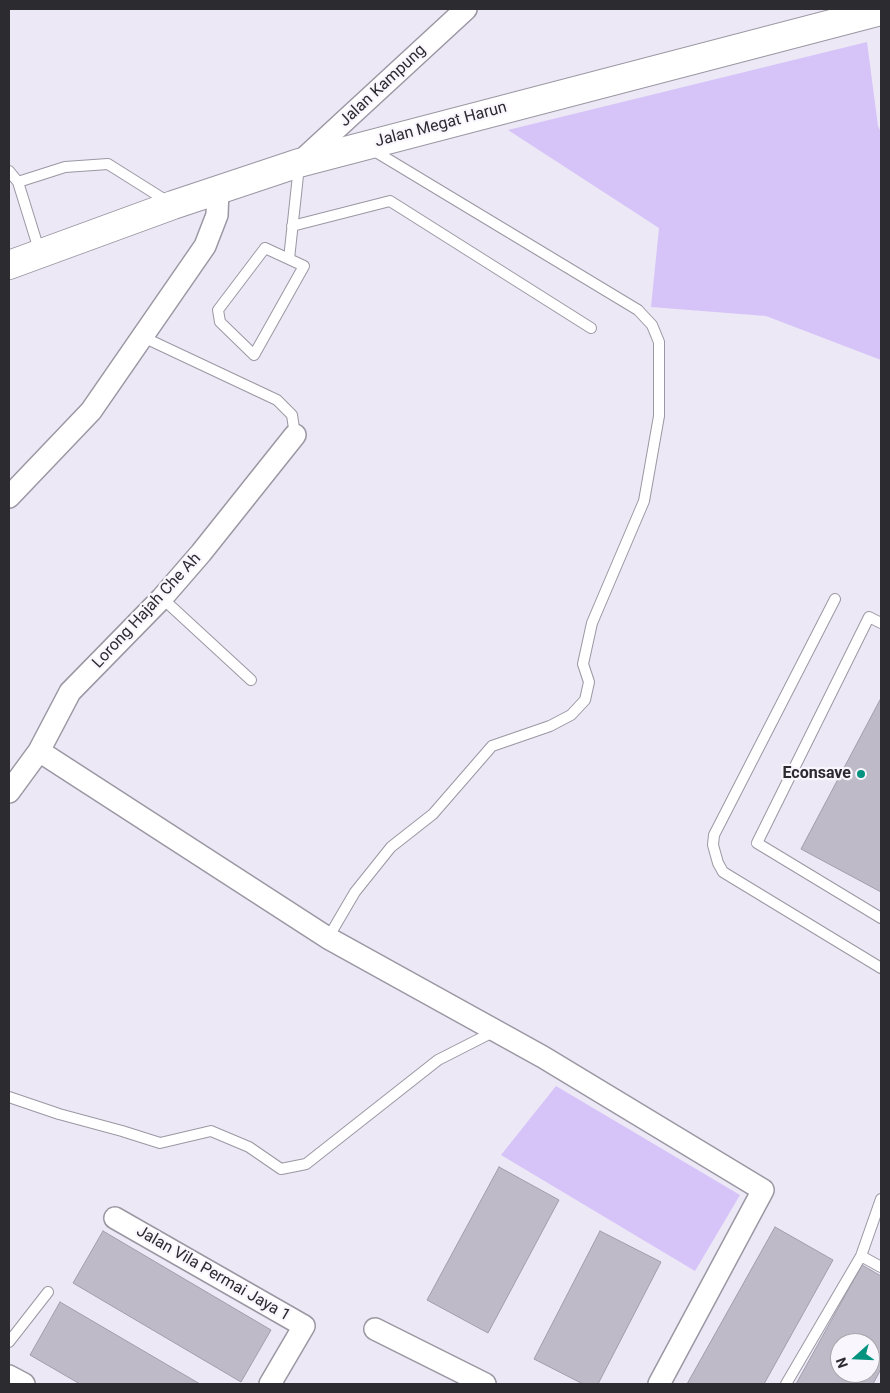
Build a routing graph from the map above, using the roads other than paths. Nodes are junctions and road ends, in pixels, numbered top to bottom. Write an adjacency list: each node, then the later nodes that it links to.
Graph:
1 (466, 9): 4 (street, Jalan Kampung)
2 (881, 11): 3 (street, Jalan Megat Harun)
3 (365, 145): 4 (street, Jalan Megat Harun); 24 (lane)
4 (299, 163): 7 (street, Jalan Megat Harun); 9 (lane)
5 (9, 171): 6 (lane)
6 (18, 182): 8 (lane); 10 (lane)
7 (218, 190): 8 (street, Jalan Megat Harun); 14 (street)
8 (173, 205): 10 (street, Jalan Megat Harun)
9 (292, 226): 11 (lane); 13 (lane)
10 (40, 254): 12 (street, Jalan Megat Harun)
11 (289, 259): 11 (lane)
12 (9, 265)
13 (591, 328)
14 (143, 336): 15 (lane); 16 (street)
15 (294, 435): 17 (street, Lorong Hajah Che Ah)
16 (9, 497)
17 (162, 598): 20 (lane); 21 (street, Lorong Hajah Che Ah)
18 (835, 599): 25 (lane)
19 (881, 623): 23 (lane)
20 (251, 680)
21 (39, 751): 22 (street, Lorong Hajah Che Ah); 24 (street)
22 (9, 792)
23 (881, 918)
24 (328, 938): 26 (street)
25 (881, 968)
26 (496, 1031): 27 (lane); 39 (street)
27 (9, 1097)
28 (881, 1199): 30 (lane)
29 (115, 1218): 37 (street, Jalan Vila Permai Jaya 1)
30 (861, 1256): 31 (lane); 40 (lane)
31 (881, 1267)
32 (48, 1292): 34 (lane)
33 (375, 1329): 38 (street)
34 (9, 1342)
35 (9, 1376): 36 (street)
36 (24, 1384)
37 (270, 1384)
38 (485, 1384)
39 (659, 1384)
40 (786, 1384)

